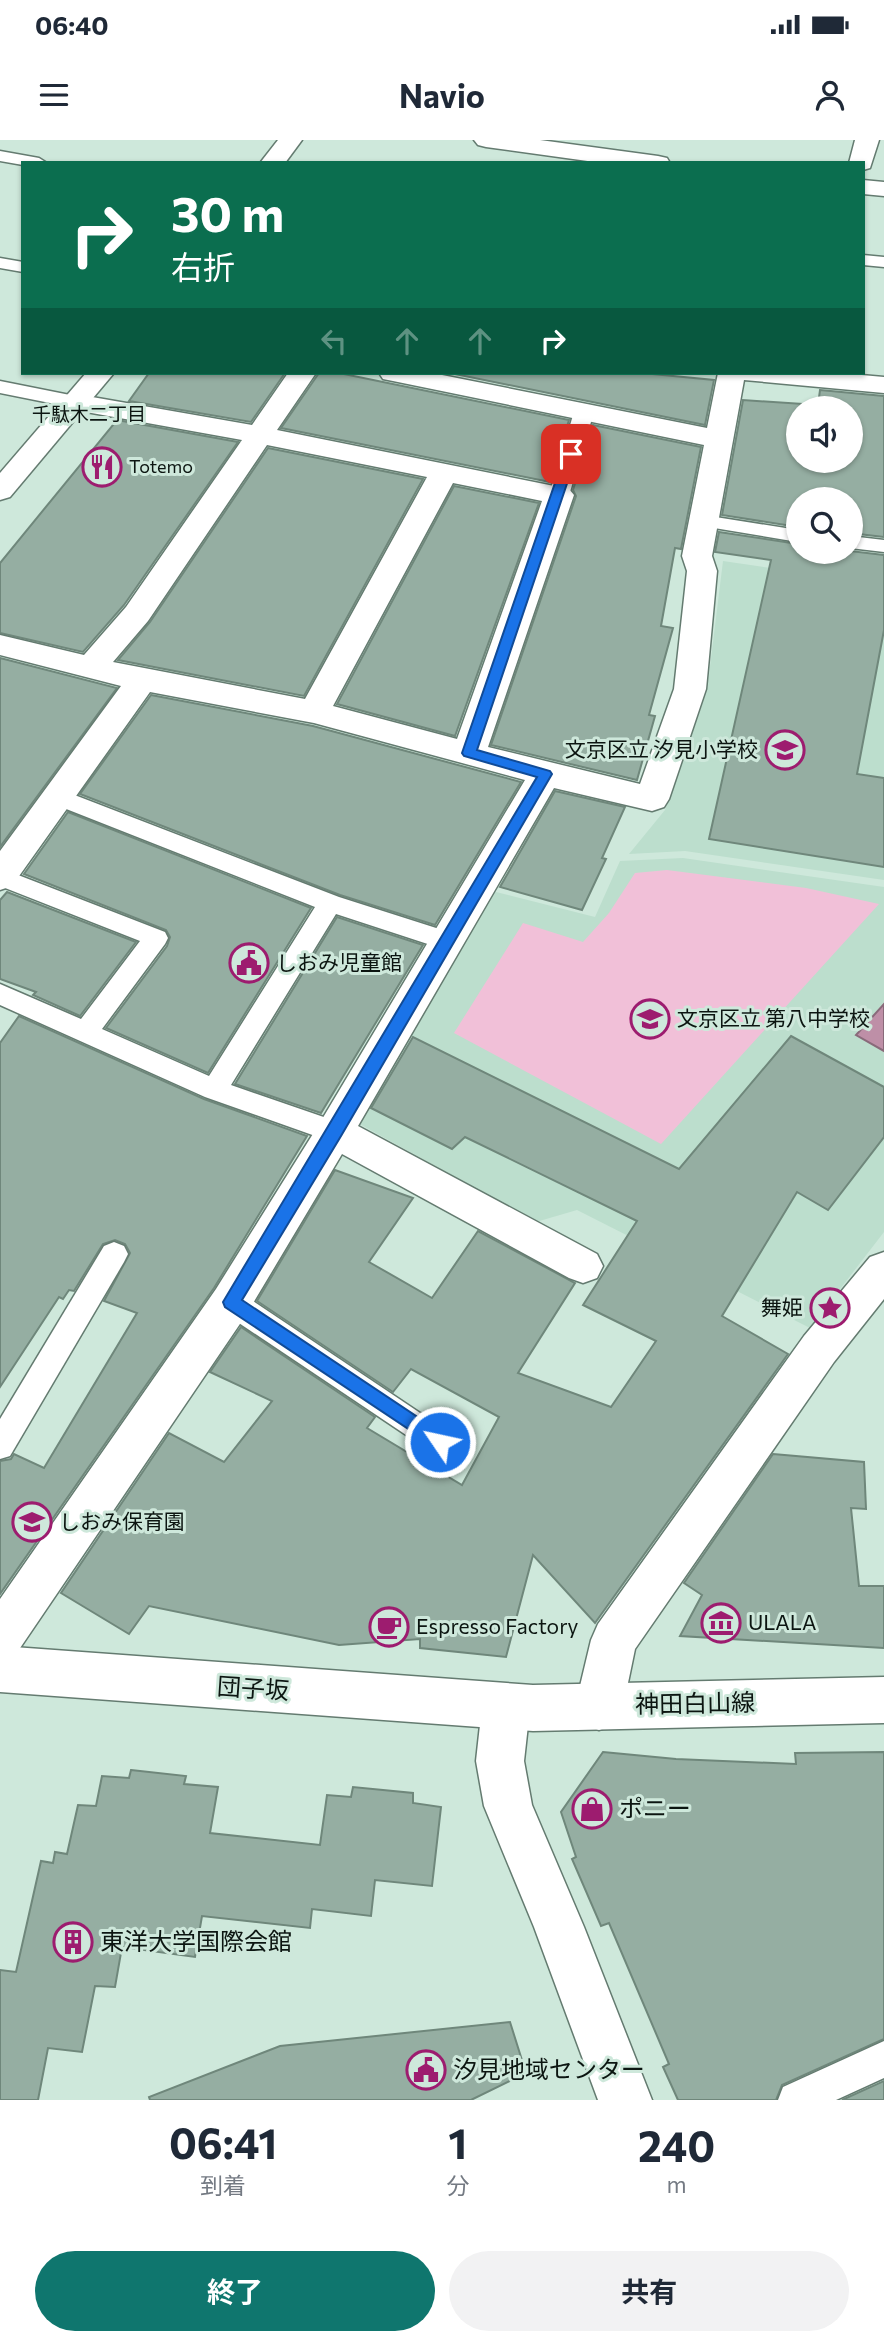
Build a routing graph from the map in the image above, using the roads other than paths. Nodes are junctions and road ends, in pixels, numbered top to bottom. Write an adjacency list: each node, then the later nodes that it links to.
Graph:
1 (290, 140): 7 (street)
2 (486, 140): 4 (street)
3 (867, 140): 9 (street)
4 (627, 154): 8 (street)
5 (0, 156): 6 (lane)
6 (28, 161)
7 (274, 161)
8 (651, 161)
9 (862, 161)
10 (865, 187): 11 (street)
11 (884, 190)
12 (865, 260): 13 (lane)
13 (884, 262)
14 (0, 263): 15 (lane)
15 (21, 267)
16 (98, 375): 24 (street)
17 (301, 375): 26 (street)
18 (403, 375): 25 (street)
19 (732, 375): 27 (street)
20 (800, 375): 21 (street)
21 (852, 377): 22 (street)
22 (884, 384)
23 (0, 387): 24 (lane)
24 (75, 402): 26 (street); 29 (street)
25 (584, 412): 27 (street); 30 (lane)
26 (259, 435): 28 (street); 36 (street)
27 (718, 439): 31 (street)
28 (444, 472): 30 (street); 38 (street)
29 (2, 486)
30 (559, 495): 39 (street)
31 (703, 522): 32 (lane); 40 (street)
32 (786, 534)
33 (863, 544): 34 (lane)
34 (884, 546)
35 (0, 645): 36 (street)
36 (92, 667): 37 (street)
37 (142, 680): 38 (street); 41 (street)
38 (314, 712): 39 (street)
39 (469, 753): 40 (street)
40 (545, 774): 44 (street)
41 (59, 797): 42 (street); 43 (lane)
42 (0, 877): 46 (lane)
43 (330, 903): 44 (lane); 47 (lane)
44 (446, 941): 48 (street)
45 (0, 994): 46 (lane)
46 (85, 1032): 47 (lane)
47 (214, 1090): 48 (lane)
48 (335, 1132): 50 (street); 52 (street)
49 (114, 1254): 54 (lane)
50 (583, 1266)
51 (884, 1269): 59 (street)
52 (231, 1302): 53 (lane); 55 (street)
53 (440, 1442)
54 (0, 1446)
55 (0, 1638)
56 (0, 1669): 58 (street, 団子坂)
57 (884, 1700): 59 (street, 神田白山線)
58 (506, 1707): 59 (street, 神田白山線); 61 (street)
59 (599, 1707)
60 (884, 2059): 62 (lane)
61 (625, 2100)
62 (796, 2100)

